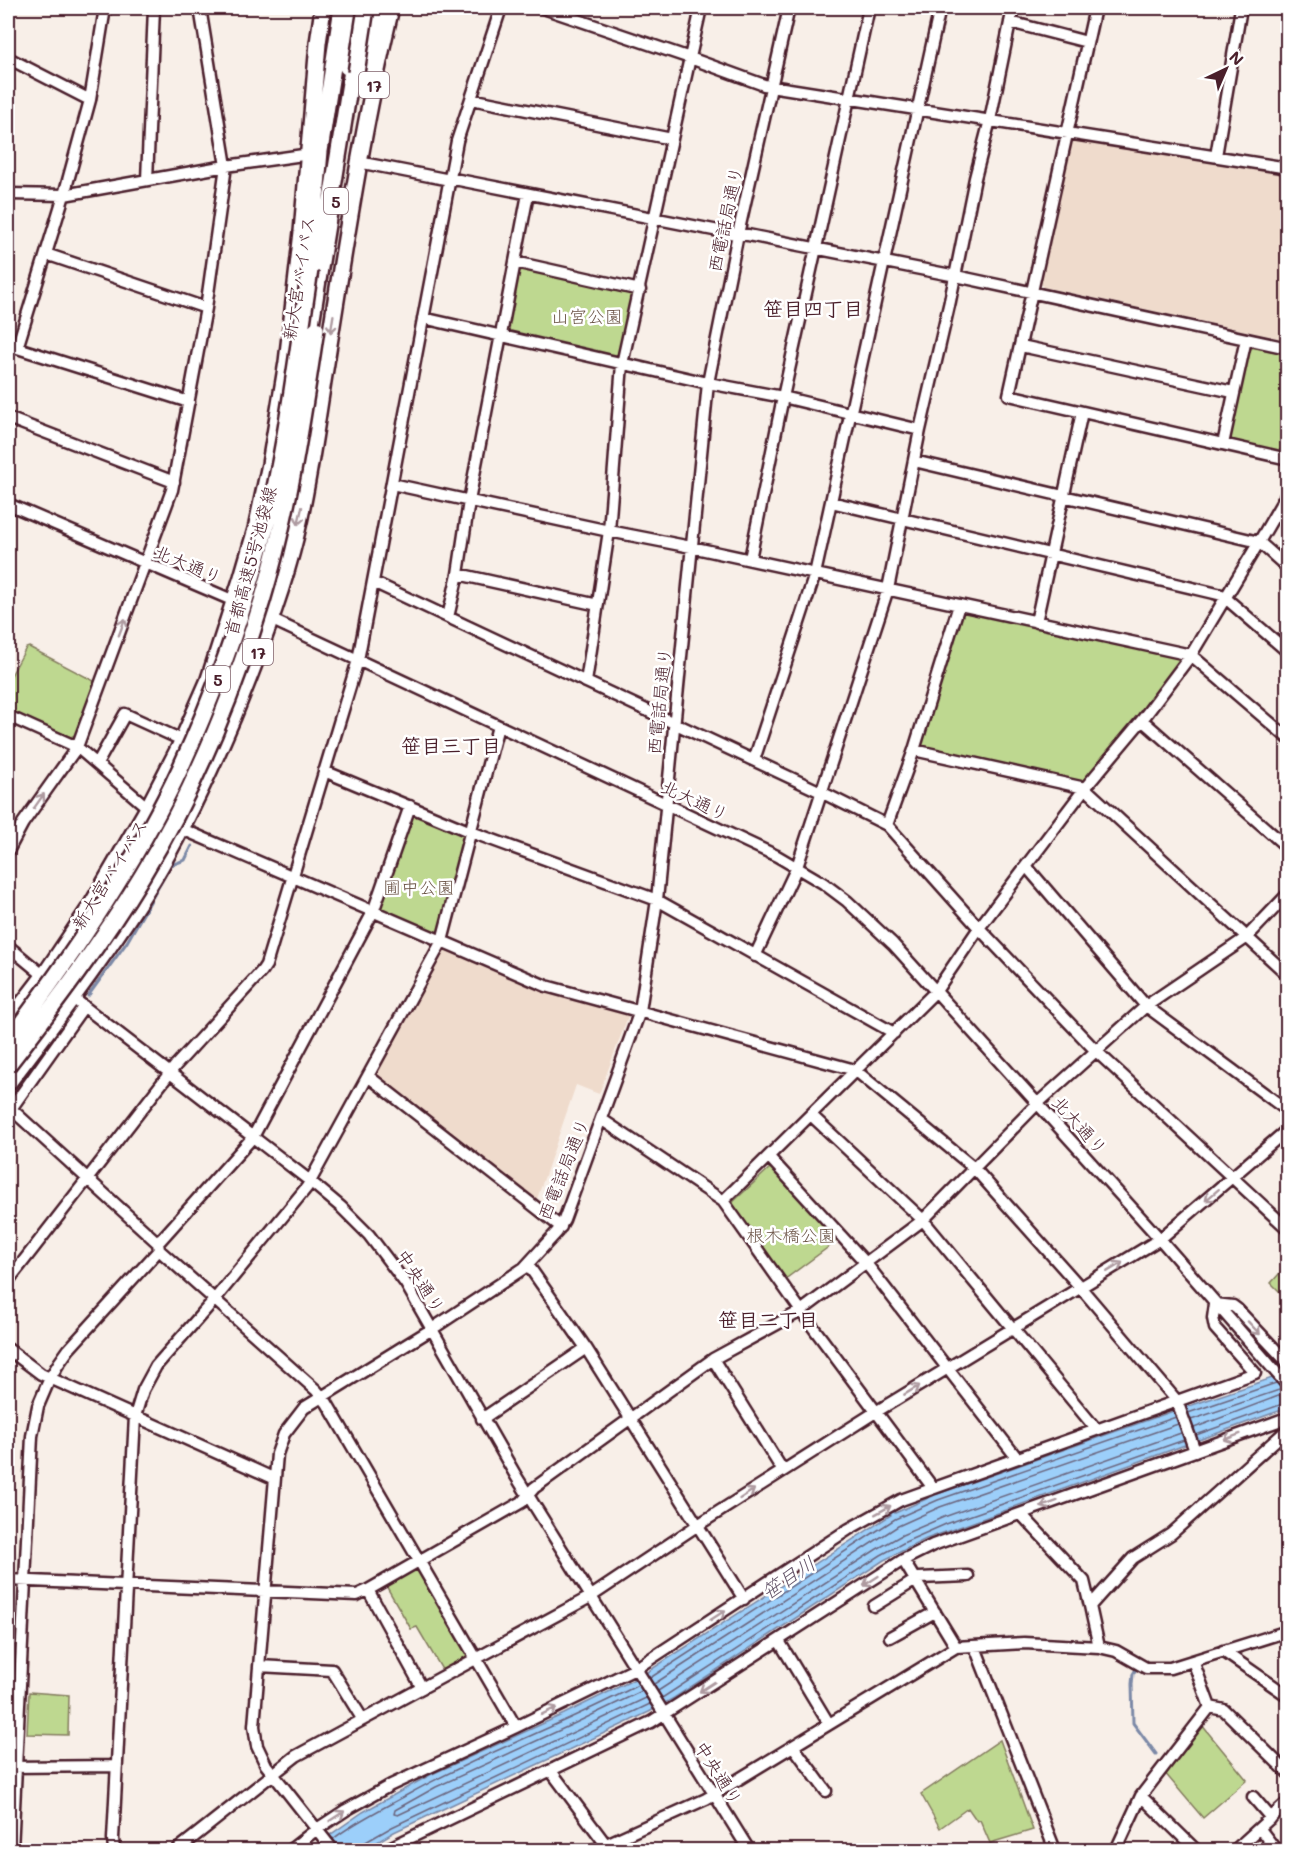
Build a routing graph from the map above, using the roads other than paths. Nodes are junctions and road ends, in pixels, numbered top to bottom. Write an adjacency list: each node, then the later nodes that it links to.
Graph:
1 (105, 8): 29 (street)
2 (154, 8): 39 (street)
3 (200, 8): 37 (street)
4 (323, 8): 34 (highway, 17)
5 (335, 8): 34 (highway)
6 (342, 8): 50 (highway)
7 (354, 8): 25 (highway, 新大宮バイパス / 17); 50 (highway, 首都高速5号池袋線 / 5)
8 (361, 8): 25 (highway, 新大宮バイパス / 17)
9 (368, 8): 25 (highway); 56 (highway, 首都高速5号池袋線 / 5, bridge)
10 (376, 8): 56 (highway)
11 (389, 8): 36 (highway, 17)
12 (501, 8): 28 (street)
13 (543, 8): 24 (street)
14 (701, 8): 24 (street)
15 (789, 8): 26 (street, 西電話局通り)
16 (869, 8): 27 (street)
17 (940, 8): 30 (street)
18 (1013, 8): 21 (street)
19 (1095, 8): 22 (street)
20 (1241, 8): 35 (street)
21 (1010, 22): 22 (street); 31 (street)
22 (1087, 42): 32 (street)
23 (8, 58): 29 (street)
24 (690, 58): 26 (street); 33 (street)
25 (353, 63)
26 (772, 86): 27 (street); 45 (street, 西電話局通り)
27 (848, 98): 30 (street); 46 (street)
28 (471, 99): 33 (street); 40 (street)
29 (90, 100): 43 (street)
30 (918, 110): 31 (street); 48 (street)
31 (990, 120): 32 (street); 51 (street)
32 (1067, 132): 35 (street); 53 (street)
33 (672, 139): 44 (street)
34 (310, 154): 37 (street); 94 (highway, 17)
35 (1216, 156): 38 (street)
36 (358, 162): 40 (street); 98 (highway, 17, one-way to 98)
37 (226, 166): 39 (street); 54 (street)
38 (1287, 168)
39 (147, 180): 43 (street)
40 (450, 180): 42 (street); 55 (street)
41 (8, 194): 43 (street)
42 (528, 194): 44 (street); 49 (street)
43 (64, 195): 47 (street)
44 (655, 219): 45 (street); 52 (street)
45 (738, 234): 46 (street); 63 (street, 西電話局通り)
46 (815, 248): 48 (street); 65 (street)
47 (46, 254): 54 (street); 60 (street)
48 (884, 261): 51 (street); 67 (street)
49 (515, 262): 52 (street); 57 (street)
50 (310, 270): 150 (highway, 首都高速5号池袋線 / 5, bridge)
51 (956, 276): 53 (street); 70 (street)
52 (640, 290): 62 (street)
53 (1032, 293): 58 (street); 59 (street)
54 (206, 308): 66 (street)
55 (423, 318): 57 (street); 75 (street)
56 (316, 329): 154 (highway, 首都高速5号池袋線 / 5, bridge)
57 (501, 336): 62 (street); 78 (street)
58 (1246, 339): 61 (street); 64 (street)
59 (1021, 346): 64 (street); 68 (street)
60 (12, 347): 66 (street)
61 (1287, 348)
62 (622, 364): 63 (street); 82 (street)
63 (708, 383): 65 (street); 84 (street, 西電話局通り)
64 (1233, 392): 71 (street)
65 (783, 397): 67 (street); 86 (street)
66 (189, 402): 74 (street)
67 (852, 412): 70 (street); 79 (street)
68 (1082, 412): 71 (street); 77 (street)
69 (8, 418): 74 (street)
70 (920, 430): 73 (street)
71 (1223, 444): 72 (street)
72 (1287, 459)
73 (914, 461): 77 (street); 81 (street)
74 (174, 482): 87 (street)
75 (392, 484): 78 (street); 91 (street)
76 (1287, 492): 83 (street)
77 (1064, 497): 83 (street); 85 (street)
78 (470, 501): 82 (street); 89 (street)
79 (831, 502): 81 (street); 90 (street)
80 (8, 504): 87 (street, 北大通り)
81 (902, 519): 85 (street); 92 (street)
82 (609, 531): 84 (street); 95 (street)
83 (1259, 542): 88 (street); 93 (street)
84 (692, 547): 86 (street); 107 (street, 西電話局通り)
85 (1051, 554): 93 (street); 99 (street)
86 (750, 560): 90 (street)
87 (146, 564): 94 (street, 北大通り); 111 (street, one-way to 87)
88 (1287, 568)
89 (458, 574): 95 (street); 97 (street)
90 (815, 574): 92 (street); 114 (street)
91 (373, 582): 97 (street); 103 (street)
92 (888, 589): 96 (street); 120 (street)
93 (1226, 597): 100 (street); 101 (street)
94 (233, 601): 98 (street, 北大通り); 110 (highway, 17)
95 (598, 605): 104 (street)
96 (959, 605): 99 (street); 112 (street)
97 (448, 617): 104 (street)
98 (270, 619): 103 (street, 北大通り); 118 (highway, 17)
99 (1036, 621): 101 (street)
100 (1287, 652)
101 (1191, 655): 106 (street); 109 (street)
102 (235, 656): 117 (highway, 17)
103 (358, 660): 108 (street, 北大通り); 116 (street)
104 (586, 682): 107 (street)
105 (8, 717): 111 (street)
106 (1142, 720): 119 (street); 128 (street)
107 (674, 723): 114 (street); 121 (street, 西電話局通り)
108 (498, 726): 121 (street, 北大通り); 127 (street)
109 (1287, 738)
110 (182, 741): 113 (highway, 17); 115 (street)
111 (78, 747): 115 (street); 129 (street, one-way to 111)
112 (914, 750): 119 (street); 126 (street)
113 (173, 759): 118 (highway); 122 (highway, 17)
114 (754, 760): 120 (street)
115 (97, 764): 122 (street)
116 (324, 771): 123 (street); 132 (street)
117 (187, 773)
118 (208, 775): 125 (highway, 17)
119 (1085, 788): 130 (street); 137 (street)
120 (821, 792): 126 (street); 131 (street)
121 (666, 804): 131 (street, 北大通り); 134 (street, 西電話局通り)
122 (149, 806): 125 (highway); 143 (highway, 17)
123 (410, 806): 127 (street); 135 (street)
124 (169, 807): 141 (highway, 新大宮バイパス)
125 (184, 824): 132 (street); 145 (highway, 17)
126 (887, 825): 136 (street)
127 (471, 832): 134 (street); 138 (street)
128 (1287, 848)
129 (8, 850)
130 (1026, 866): 136 (street); 146 (street)
131 (797, 867): 140 (street); 144 (street, 北大通り)
132 (292, 877): 135 (street); 156 (street)
133 (1287, 894): 137 (street)
134 (657, 900): 140 (street); 147 (street, 西電話局通り)
135 (373, 912): 138 (street); 165 (street)
136 (979, 928): 144 (street); 152 (street)
137 (1246, 938): 142 (street); 146 (street)
138 (442, 941): 147 (street); 157 (street)
139 (8, 946): 143 (street, 中央通り)
140 (755, 956): 149 (street)
141 (76, 959)
142 (1287, 975)
143 (44, 976): 145 (street, 中央通り); 148 (highway, 17)
144 (936, 991): 149 (street); 159 (street, 北大通り)
145 (78, 1002): 156 (street, 中央通り); 158 (highway, 17); 160 (street)
146 (1146, 1006): 152 (street); 161 (street)
147 (640, 1011): 155 (street); 163 (street, 西電話局通り)
148 (8, 1023)
149 (894, 1034): 155 (street)
150 (8, 1041)
151 (8, 1049): 153 (highway)
152 (1096, 1051): 159 (street); 168 (street)
153 (8, 1057)
154 (8, 1065)
155 (855, 1070): 162 (street); 167 (street)
156 (171, 1072): 165 (street, 中央通り); 169 (street)
157 (368, 1076): 170 (street); 173 (street)
158 (8, 1083)
159 (1038, 1103): 167 (street); 175 (street, 北大通り)
160 (9, 1110): 169 (street)
161 (1287, 1111)
162 (811, 1115): 166 (street); 172 (street)
163 (601, 1119): 171 (street); 173 (street, 西電話局通り)
164 (1287, 1129): 168 (street)
165 (252, 1137): 170 (street, 中央通り); 176 (street)
166 (769, 1156): 171 (street); 177 (street)
167 (975, 1168): 172 (street); 180 (street)
168 (1232, 1177): 174 (street); 175 (street, one-way to 175)
169 (87, 1178): 176 (street); 179 (street)
170 (310, 1181): 181 (street); 184 (street, 中央通り)
171 (723, 1201): 183 (street)
172 (923, 1220): 177 (street); 185 (street)
173 (561, 1227): 178 (street, 西電話局通り)
174 (1287, 1229)
175 (1160, 1239): 180 (street, one-way to 175); 182 (street, 北大通り)
176 (158, 1246): 181 (street); 191 (street)
177 (865, 1262): 183 (street); 190 (street)
178 (528, 1265): 184 (street, 西電話局通り); 186 (street)
179 (8, 1281)
180 (1081, 1288): 185 (street); 194 (street)
181 (215, 1299): 193 (street); 196 (street)
182 (1215, 1304): 189 (street, one-way to 189); 192 (street, 北大通り); 194 (street)
183 (801, 1311): 188 (street); 195 (street)
184 (432, 1329): 193 (street, 西電話局通り); 198 (street, 中央通り)
185 (1013, 1329): 190 (street); 200 (street)
186 (586, 1348): 197 (street); 198 (street)
187 (8, 1349): 191 (street)
188 (712, 1359): 197 (street); 204 (street)
189 (1287, 1362)
190 (948, 1368): 195 (street, one-way to 190); 203 (street)
191 (50, 1378): 196 (street); 214 (street)
192 (1287, 1386)
193 (322, 1397): 205 (street, 西電話局通り); 211 (street)
194 (1178, 1402): 200 (street); 202 (street)
195 (876, 1411): 204 (street); 206 (street)
196 (135, 1416): 205 (street); 216 (street)
197 (630, 1418): 207 (street); 209 (street)
198 (482, 1419): 207 (street, 中央通り)
199 (1287, 1420): 202 (street, one-way to 202)
200 (1096, 1429): 203 (street)
201 (1287, 1429): 222 (street)
202 (1194, 1450): 208 (street, one-way to 208)
203 (1017, 1458): 206 (street)
204 (783, 1471): 209 (street, one-way to 204)
205 (273, 1478): 218 (street, 西電話局通り)
206 (933, 1488): 220 (street, one-way to 206)
207 (528, 1496): 211 (street); 219 (street, 中央通り)
208 (1021, 1514): 210 (street); 222 (street)
209 (698, 1526): 219 (street); 220 (street)
210 (903, 1560): 215 (street); 226 (street, one-way to 226)
211 (419, 1561): 217 (street); 231 (street)
212 (969, 1576): 215 (street)
213 (8, 1580): 214 (street)
214 (24, 1581): 216 (street); 244 (street)
215 (916, 1581): 221 (street); 223 (street)
216 (127, 1586): 218 (street); 243 (street)
217 (368, 1590): 218 (street); 235 (street)
218 (265, 1593): 233 (street, 西電話局通り)
219 (590, 1597): 231 (street); 234 (street, 中央通り)
220 (744, 1599): 234 (street, one-way to 220)
221 (874, 1606)
222 (1090, 1606): 229 (street)
223 (934, 1612): 225 (street); 227 (street)
224 (1287, 1631): 230 (street)
225 (890, 1637)
226 (779, 1641): 238 (street, one-way to 238); 240 (street)
227 (956, 1647): 228 (street); 240 (street)
228 (975, 1647): 229 (street); 265 (street)
229 (1099, 1647): 232 (street)
230 (1223, 1651): 232 (street); 236 (street)
231 (477, 1659): 235 (street); 241 (street)
232 (1193, 1661): 237 (street)
233 (259, 1666): 239 (street); 247 (street, 西電話局通り)
234 (636, 1670): 238 (street, 中央通り); 241 (street, one-way to 234)
235 (422, 1688): 239 (street)
236 (1287, 1696)
237 (1210, 1707): 246 (street); 250 (street)
238 (663, 1714): 245 (street); 249 (street, 中央通り)
239 (363, 1720): 247 (street)
240 (829, 1724): 242 (street)
241 (516, 1727): 255 (street, one-way to 241)
242 (793, 1746): 248 (street); 249 (street)
243 (117, 1766): 244 (street); 258 (street)
244 (11, 1767): 257 (street)
245 (550, 1771): 256 (street); 262 (street)
246 (1287, 1773)
247 (274, 1774): 255 (street, 西電話局通り); 259 (street)
248 (826, 1791)
249 (713, 1795): 256 (street); 264 (street, 中央通り)
250 (1141, 1796): 266 (street); 267 (street)
251 (1253, 1797): 253 (street)
252 (1287, 1802): 253 (street)
253 (1271, 1818): 254 (street)
254 (1260, 1829): 268 (street); 269 (street)
255 (318, 1831): 260 (street); 261 (street, 西電話局通り)
256 (608, 1848): 263 (street)
257 (12, 1851)
258 (114, 1851)
259 (177, 1851)
260 (290, 1851)
261 (333, 1851)
262 (385, 1851)
263 (592, 1851)
264 (749, 1851)
265 (1055, 1851)
266 (1116, 1851)
267 (1196, 1851)
268 (1235, 1851)
269 (1276, 1851)

